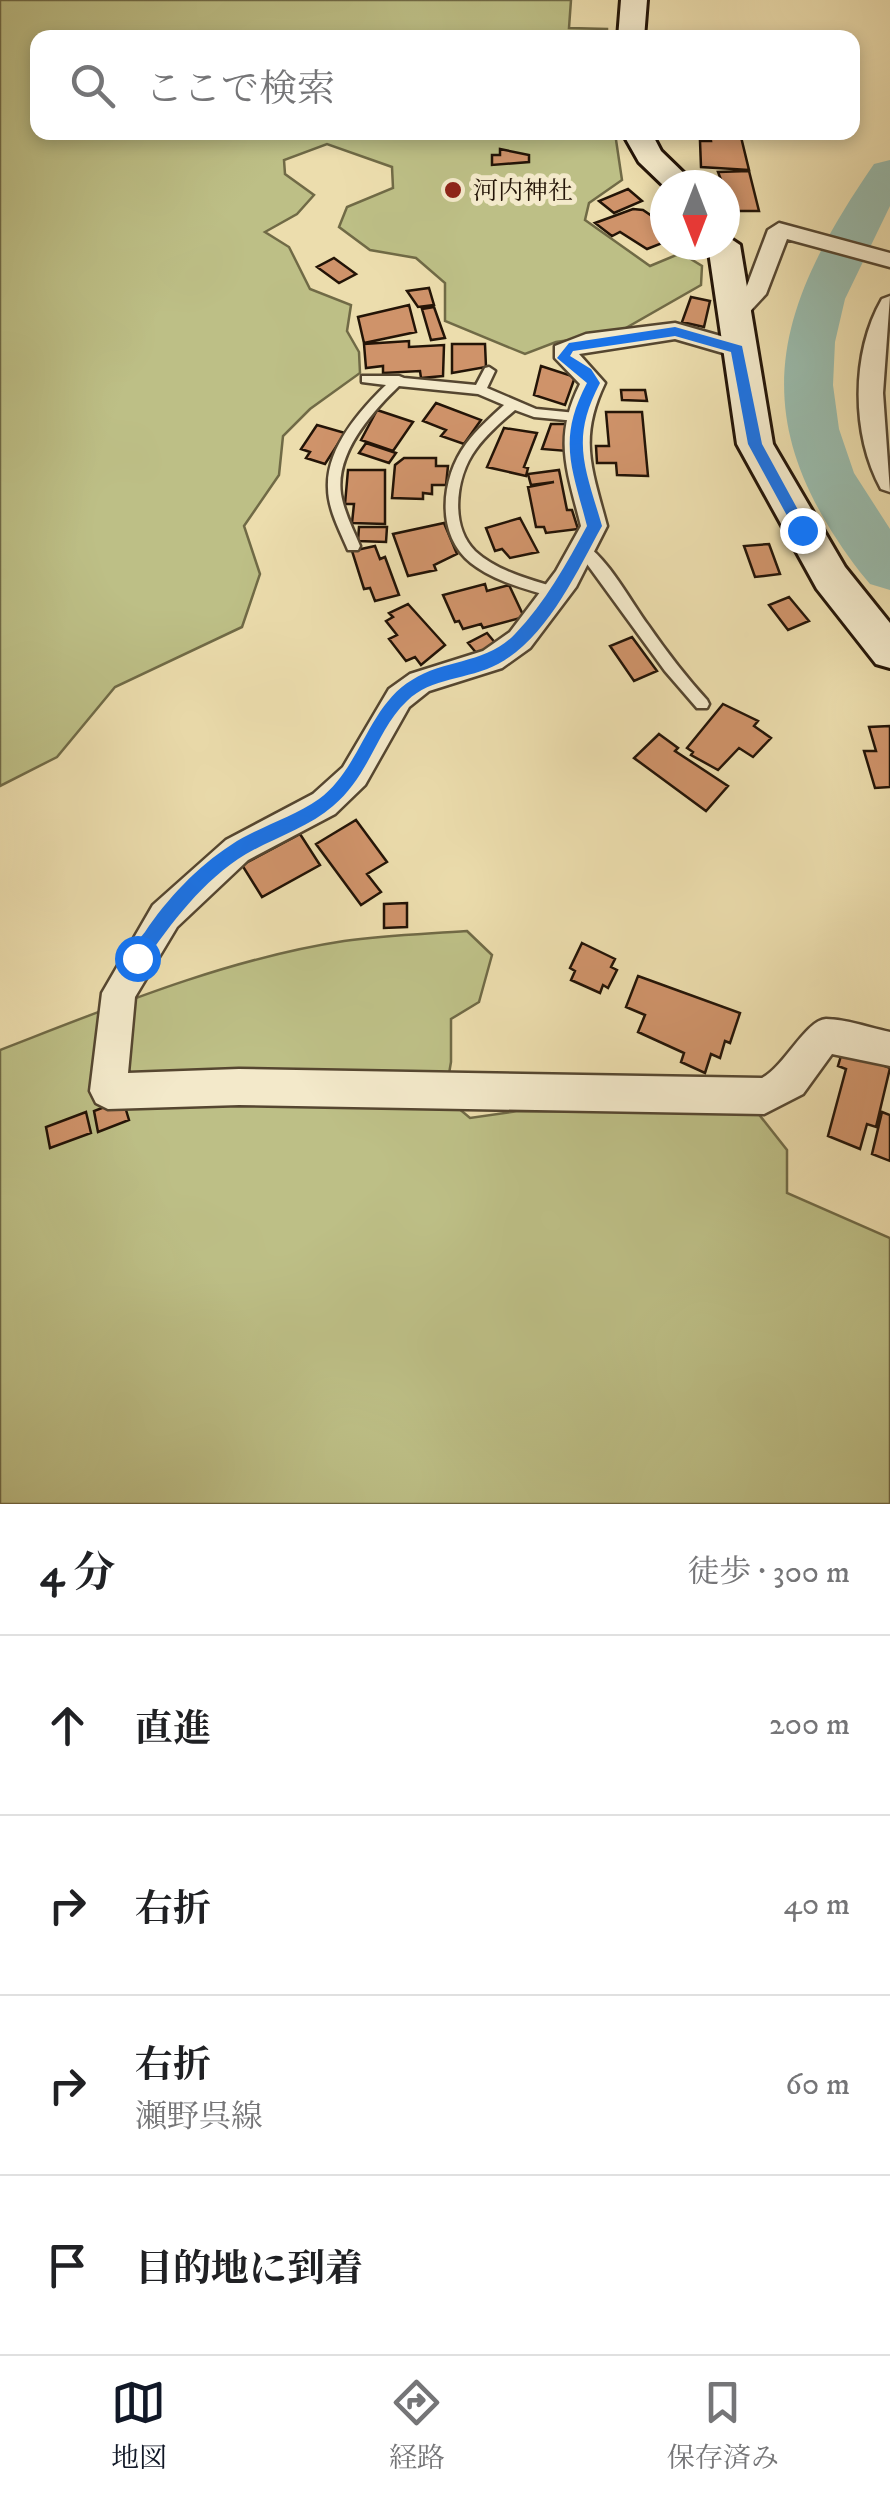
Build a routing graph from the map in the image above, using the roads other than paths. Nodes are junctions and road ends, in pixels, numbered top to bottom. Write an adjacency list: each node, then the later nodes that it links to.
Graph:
1 (634, 0): 2 (main road)
2 (632, 30)
3 (641, 140): 4 (main road)
4 (665, 170)
5 (726, 260): 8 (main road)
6 (890, 260): 8 (street)
7 (890, 304): 15 (street)
8 (735, 332): 14 (street); 19 (main road)
9 (489, 371): 12 (lane)
10 (366, 379): 11 (lane)
11 (399, 380): 12 (lane); 16 (lane)
12 (480, 390): 13 (lane)
13 (514, 404): 14 (lane); 18 (lane)
14 (576, 417): 17 (street)
15 (890, 482)
16 (353, 546)
17 (584, 549): 18 (street); 20 (lane)
18 (556, 592): 21 (street)
19 (890, 652)
20 (702, 704)
21 (890, 1049)

